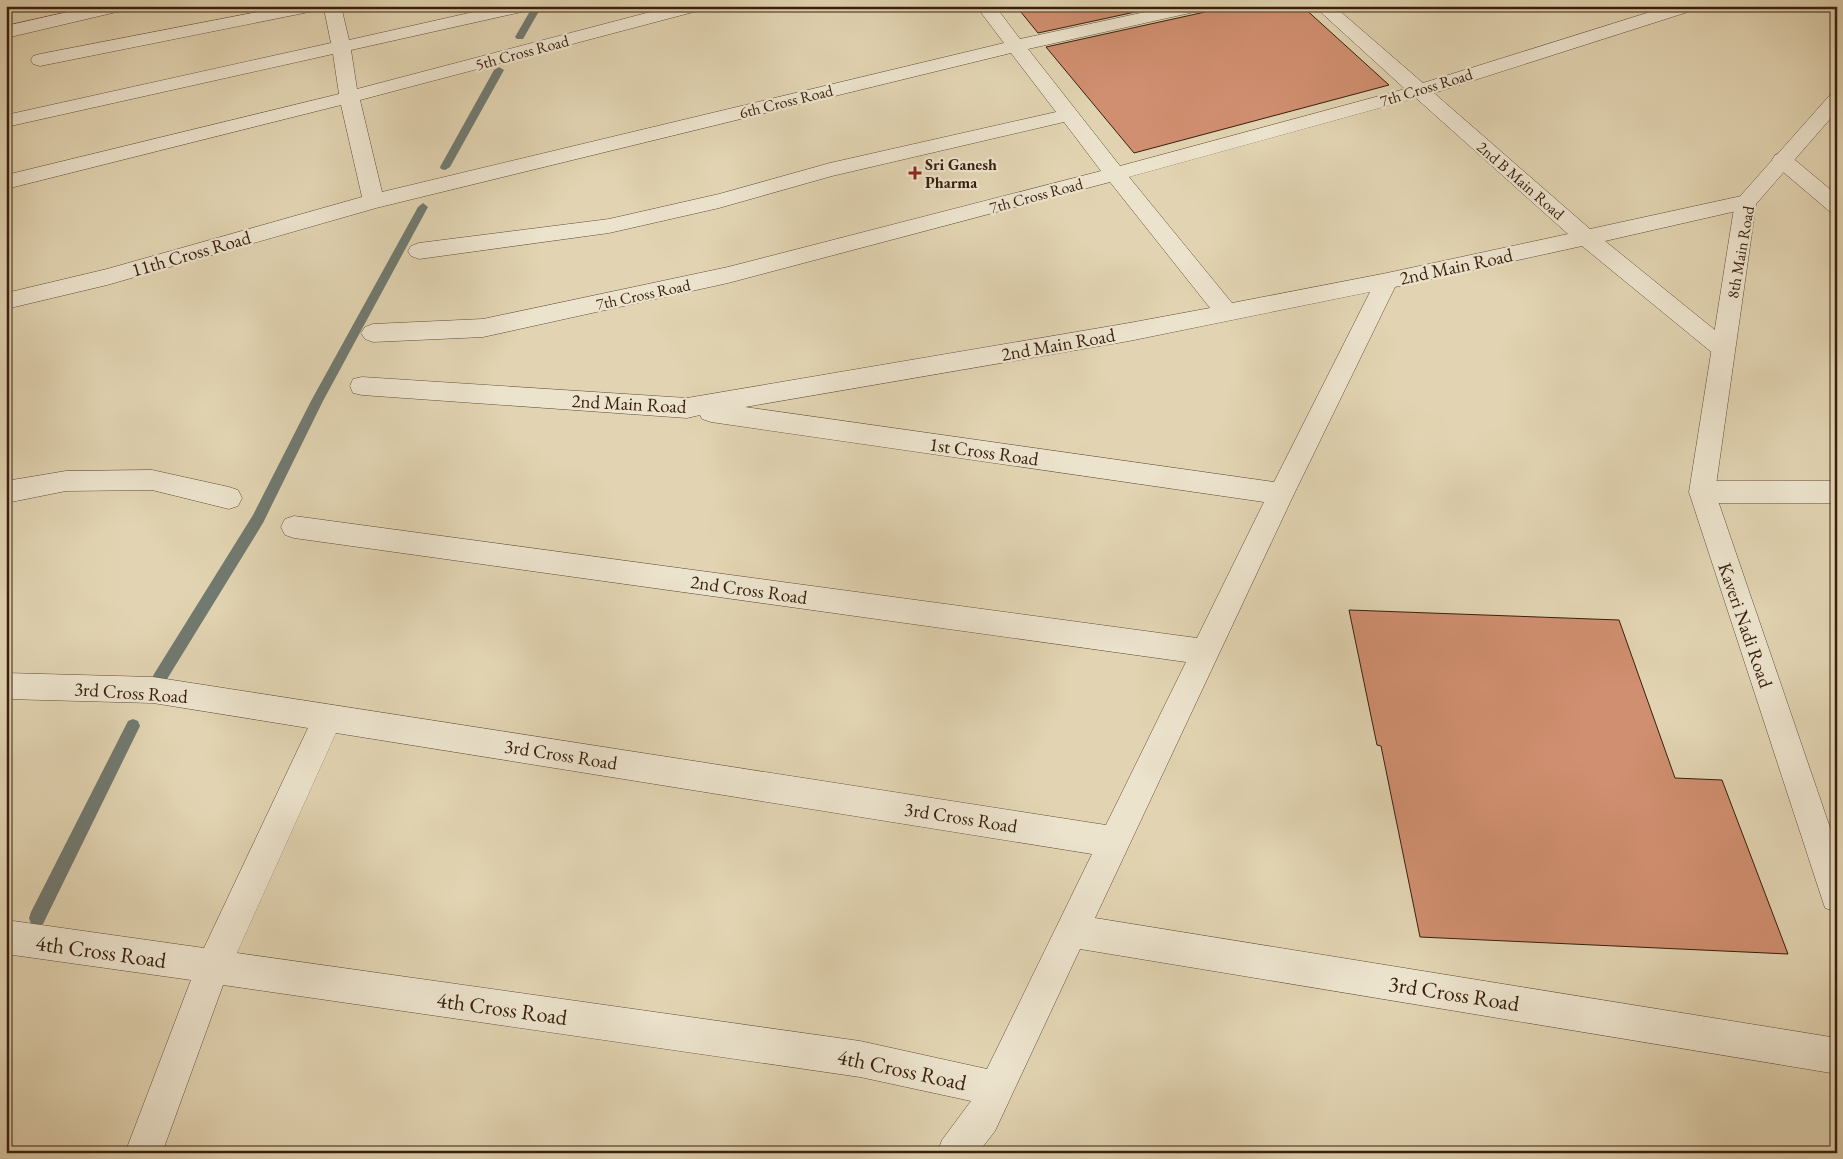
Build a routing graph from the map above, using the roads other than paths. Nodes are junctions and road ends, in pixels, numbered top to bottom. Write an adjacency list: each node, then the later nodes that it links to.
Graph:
1 (119, 6): 10 (street)
2 (317, 6): 13 (street)
3 (332, 6): 12 (street)
4 (526, 6): 12 (street)
5 (695, 6): 15 (street, 5th Cross Road)
6 (984, 6): 11 (street)
7 (1199, 6): 11 (street, 6th Cross Road)
8 (1323, 6): 14 (street, 2nd B Main Road)
9 (1688, 6): 14 (street, 7th Cross Road)
10 (6, 32)
11 (1015, 46): 17 (street); 22 (street, 6th Cross Road)
12 (341, 48): 15 (street); 18 (street)
13 (40, 60)
14 (1419, 91): 20 (street, 7th Cross Road); 25 (street, 2nd B Main Road)
15 (349, 97): 21 (street, 5th Cross Road); 22 (street)
16 (1837, 99): 19 (street, 8th Main Road)
17 (1069, 115): 20 (street); 26 (street)
18 (6, 121)
19 (1782, 160): 23 (street, 8th Main Road); 24 (street)
20 (1115, 174): 29 (street); 30 (street, 7th Cross Road)
21 (6, 182)
22 (374, 201): 28 (street, 11th Cross Road)
23 (1746, 202): 25 (street, 2nd Main Road); 31 (street, 8th Main Road)
24 (1837, 206)
25 (1586, 237): 27 (street, 2nd Main Road); 31 (street, 2nd B Main Road)
26 (419, 251)
27 (1387, 281): 29 (street, 2nd Main Road); 37 (street)
28 (6, 301)
29 (1227, 313): 33 (street, 2nd Main Road)
30 (373, 333)
31 (1724, 349): 35 (street, Kaveri Nadi Road)
32 (362, 386): 33 (street, 2nd Main Road)
33 (688, 408): 37 (street, 1st Cross Road)
34 (6, 492): 38 (street)
35 (1702, 492): 36 (street); 44 (street, Kaveri Nadi Road)
36 (1837, 492)
37 (1281, 494): 40 (street)
38 (229, 498)
39 (294, 527): 40 (street, 2nd Cross Road)
40 (1205, 652): 43 (street)
41 (6, 686): 42 (street, 3rd Cross Road)
42 (328, 718): 43 (street, 3rd Cross Road); 47 (street)
43 (1114, 842): 45 (street)
44 (1837, 896)
45 (1072, 931): 48 (street, 3rd Cross Road); 49 (street)
46 (6, 939): 47 (street, 4th Cross Road)
47 (213, 967): 49 (street, 4th Cross Road); 50 (street)
48 (1837, 1056)
49 (996, 1089): 51 (street)
50 (142, 1153)
51 (955, 1153)

